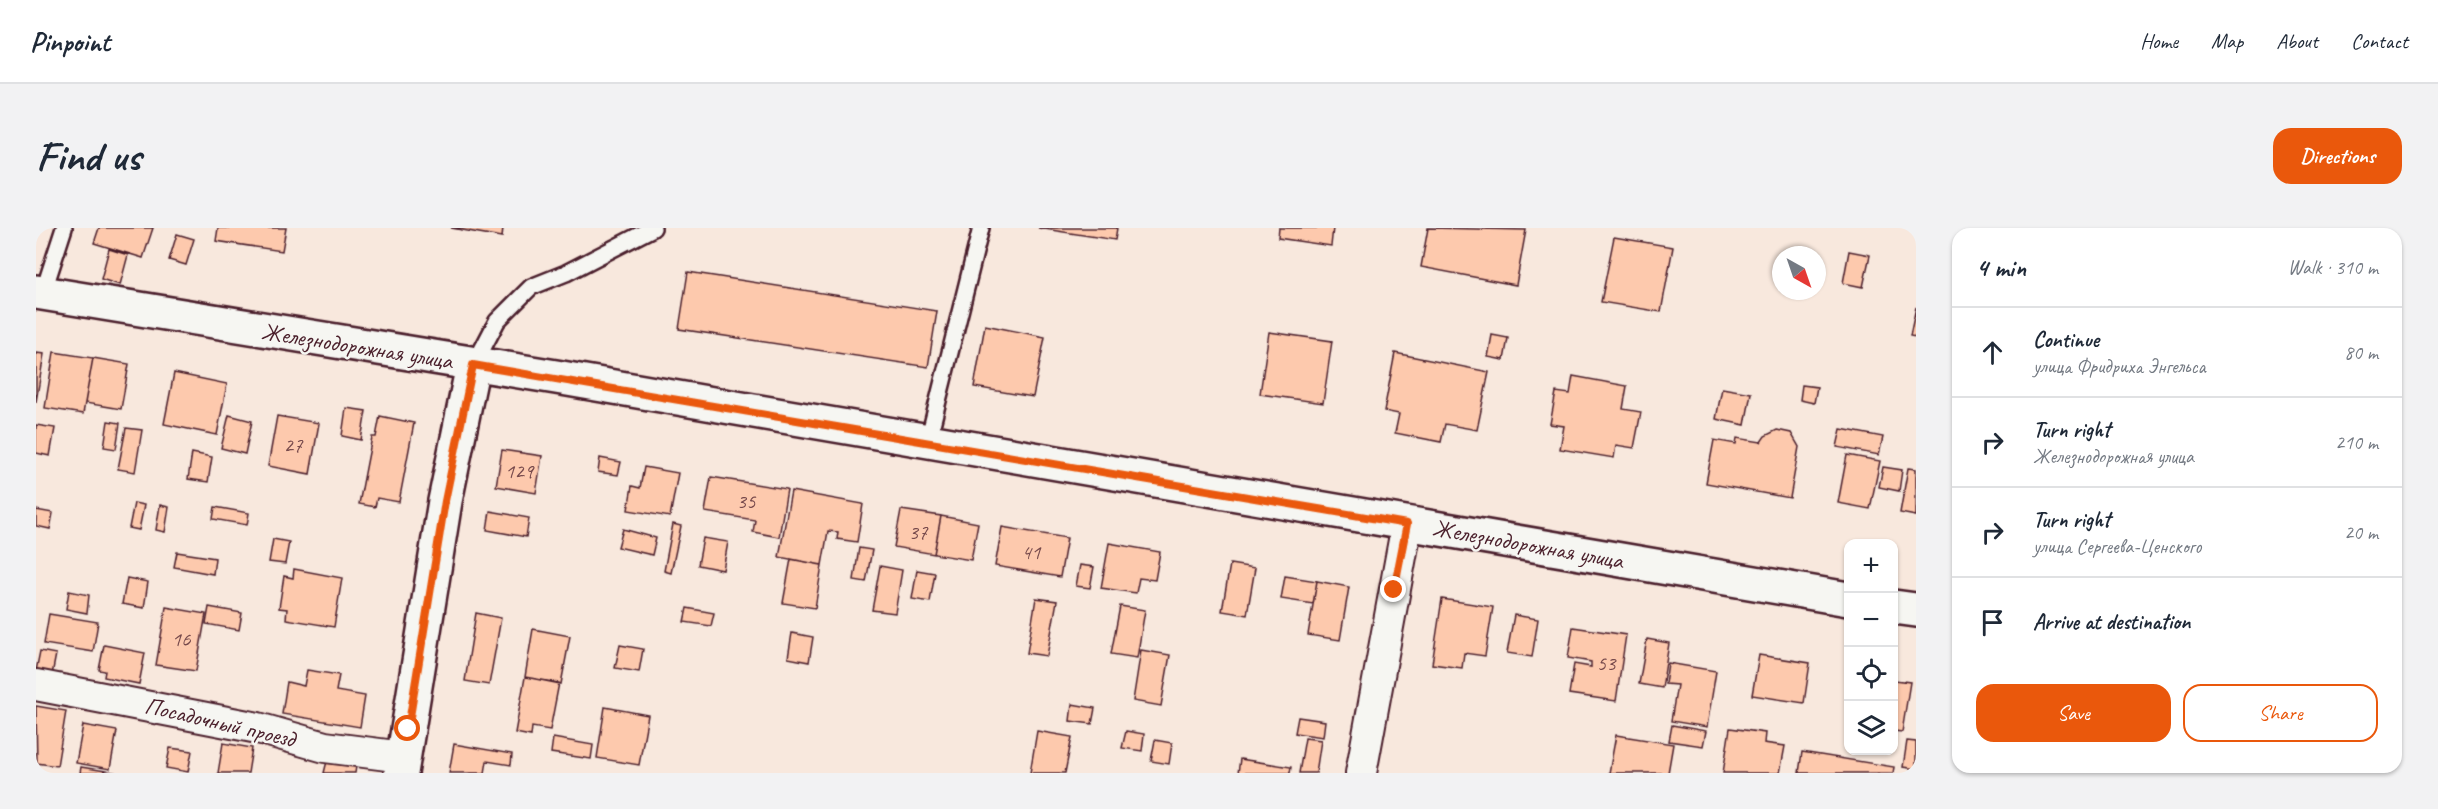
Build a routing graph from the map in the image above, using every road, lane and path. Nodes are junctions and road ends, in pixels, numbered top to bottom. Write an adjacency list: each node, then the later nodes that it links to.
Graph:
1 (64, 228): 4 (lane)
2 (653, 228): 5 (lane)
3 (981, 228): 6 (lane)
4 (39, 293): 5 (street, Железнодорожная улица)
5 (473, 365): 6 (street, Железнодорожная улица); 12 (street)
6 (928, 441): 7 (street, Железнодорожная улица)
7 (1407, 524): 8 (street, Железнодорожная улица); 13 (street)
8 (1844, 598)
9 (1898, 608): 10 (street)
10 (1916, 610)
11 (36, 685): 12 (street, Посадочный проезд)
12 (402, 765)
13 (1361, 773)

